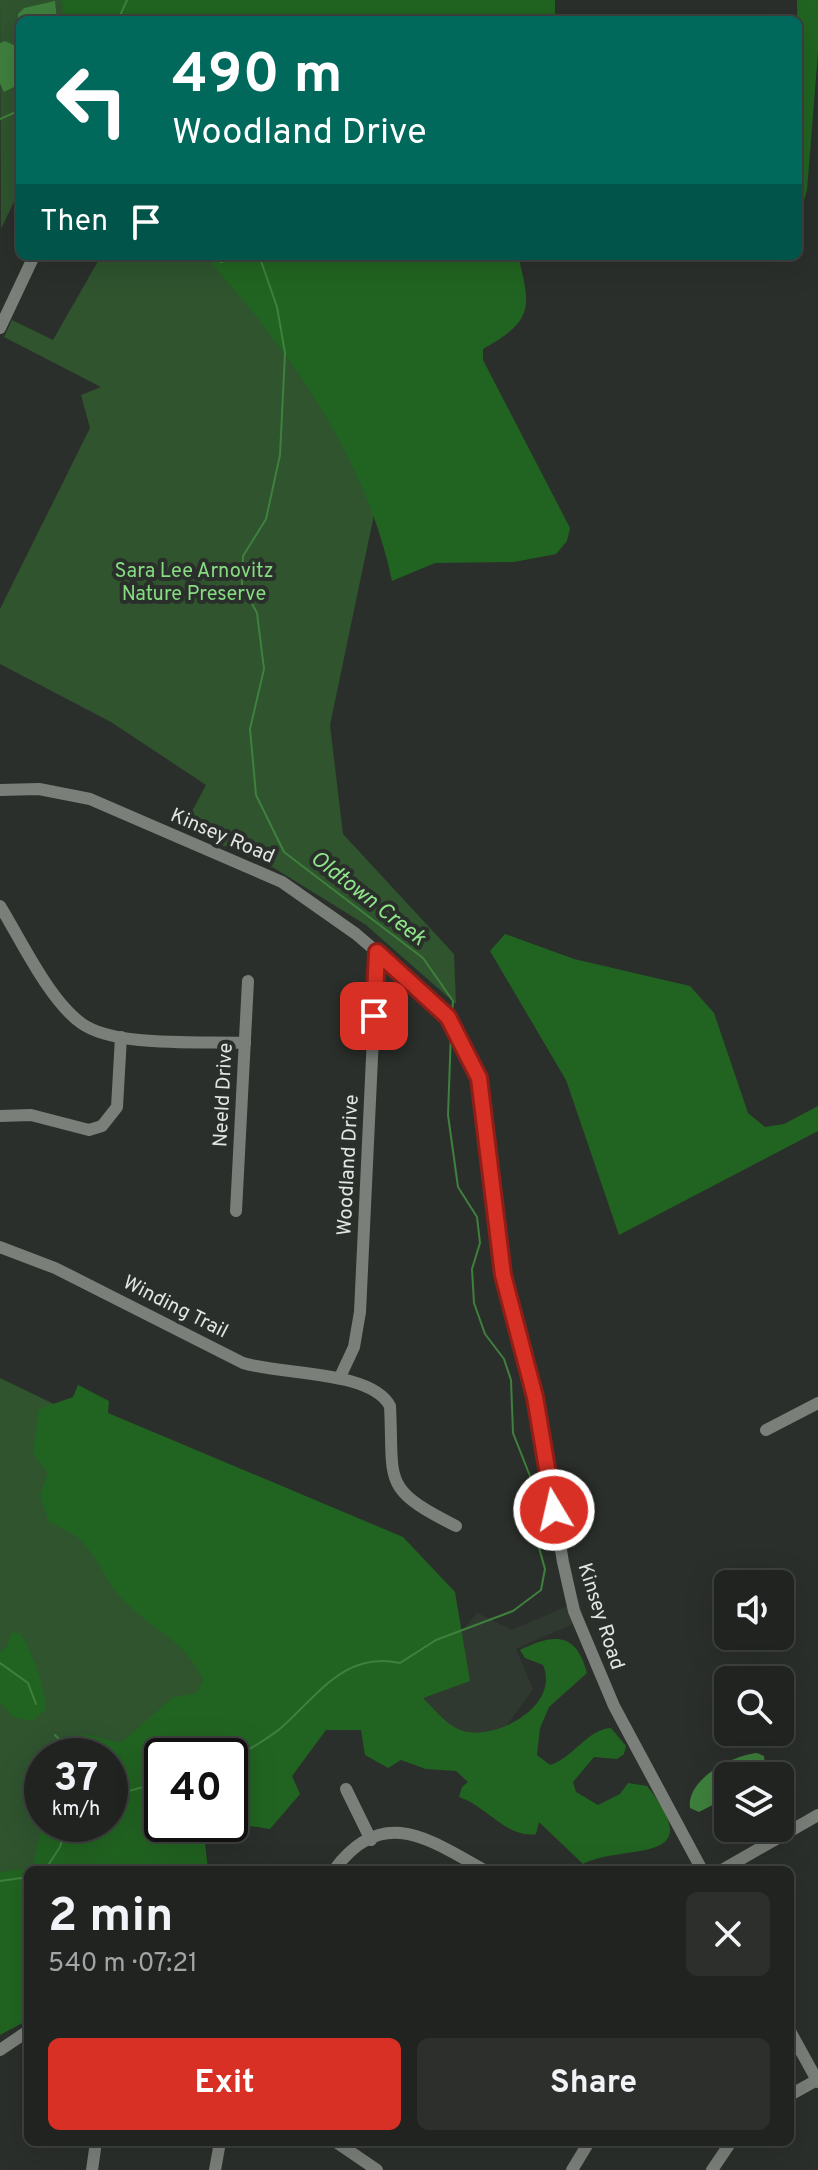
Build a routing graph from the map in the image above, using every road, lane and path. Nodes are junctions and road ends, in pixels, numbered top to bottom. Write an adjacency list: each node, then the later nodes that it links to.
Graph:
1 (32, 260): 2 (street)
2 (4, 307): 3 (street)
3 (0, 328)
4 (0, 790): 6 (street, Kinsey Road)
5 (0, 906): 8 (street)
6 (377, 952): 13 (street, Woodland Drive); 22 (street, Kinsey Road)
7 (248, 981): 9 (street, Neeld Drive)
8 (121, 1037): 9 (street); 10 (street)
9 (245, 1043): 11 (street, Neeld Drive)
10 (0, 1116)
11 (236, 1211)
12 (0, 1247): 13 (street, Winding Trail)
13 (340, 1377): 16 (street)
14 (818, 1403): 15 (street)
15 (766, 1430)
16 (456, 1526)
17 (346, 1789): 19 (street)
18 (818, 1815): 23 (street)
19 (371, 1840): 20 (street); 21 (street)
20 (338, 1866)
21 (474, 1866)
22 (700, 1866)
23 (729, 1866)
24 (24, 2034): 26 (street)
25 (794, 2038): 27 (street)
26 (0, 2050)
27 (818, 2081): 28 (street)
28 (794, 2093)
29 (95, 2146): 34 (street)
30 (219, 2146): 35 (street)
31 (342, 2146): 36 (street)
32 (587, 2146): 37 (street)
33 (728, 2146): 38 (street)
34 (92, 2170)
35 (215, 2170)
36 (377, 2170)
37 (572, 2170)
38 (712, 2170)

